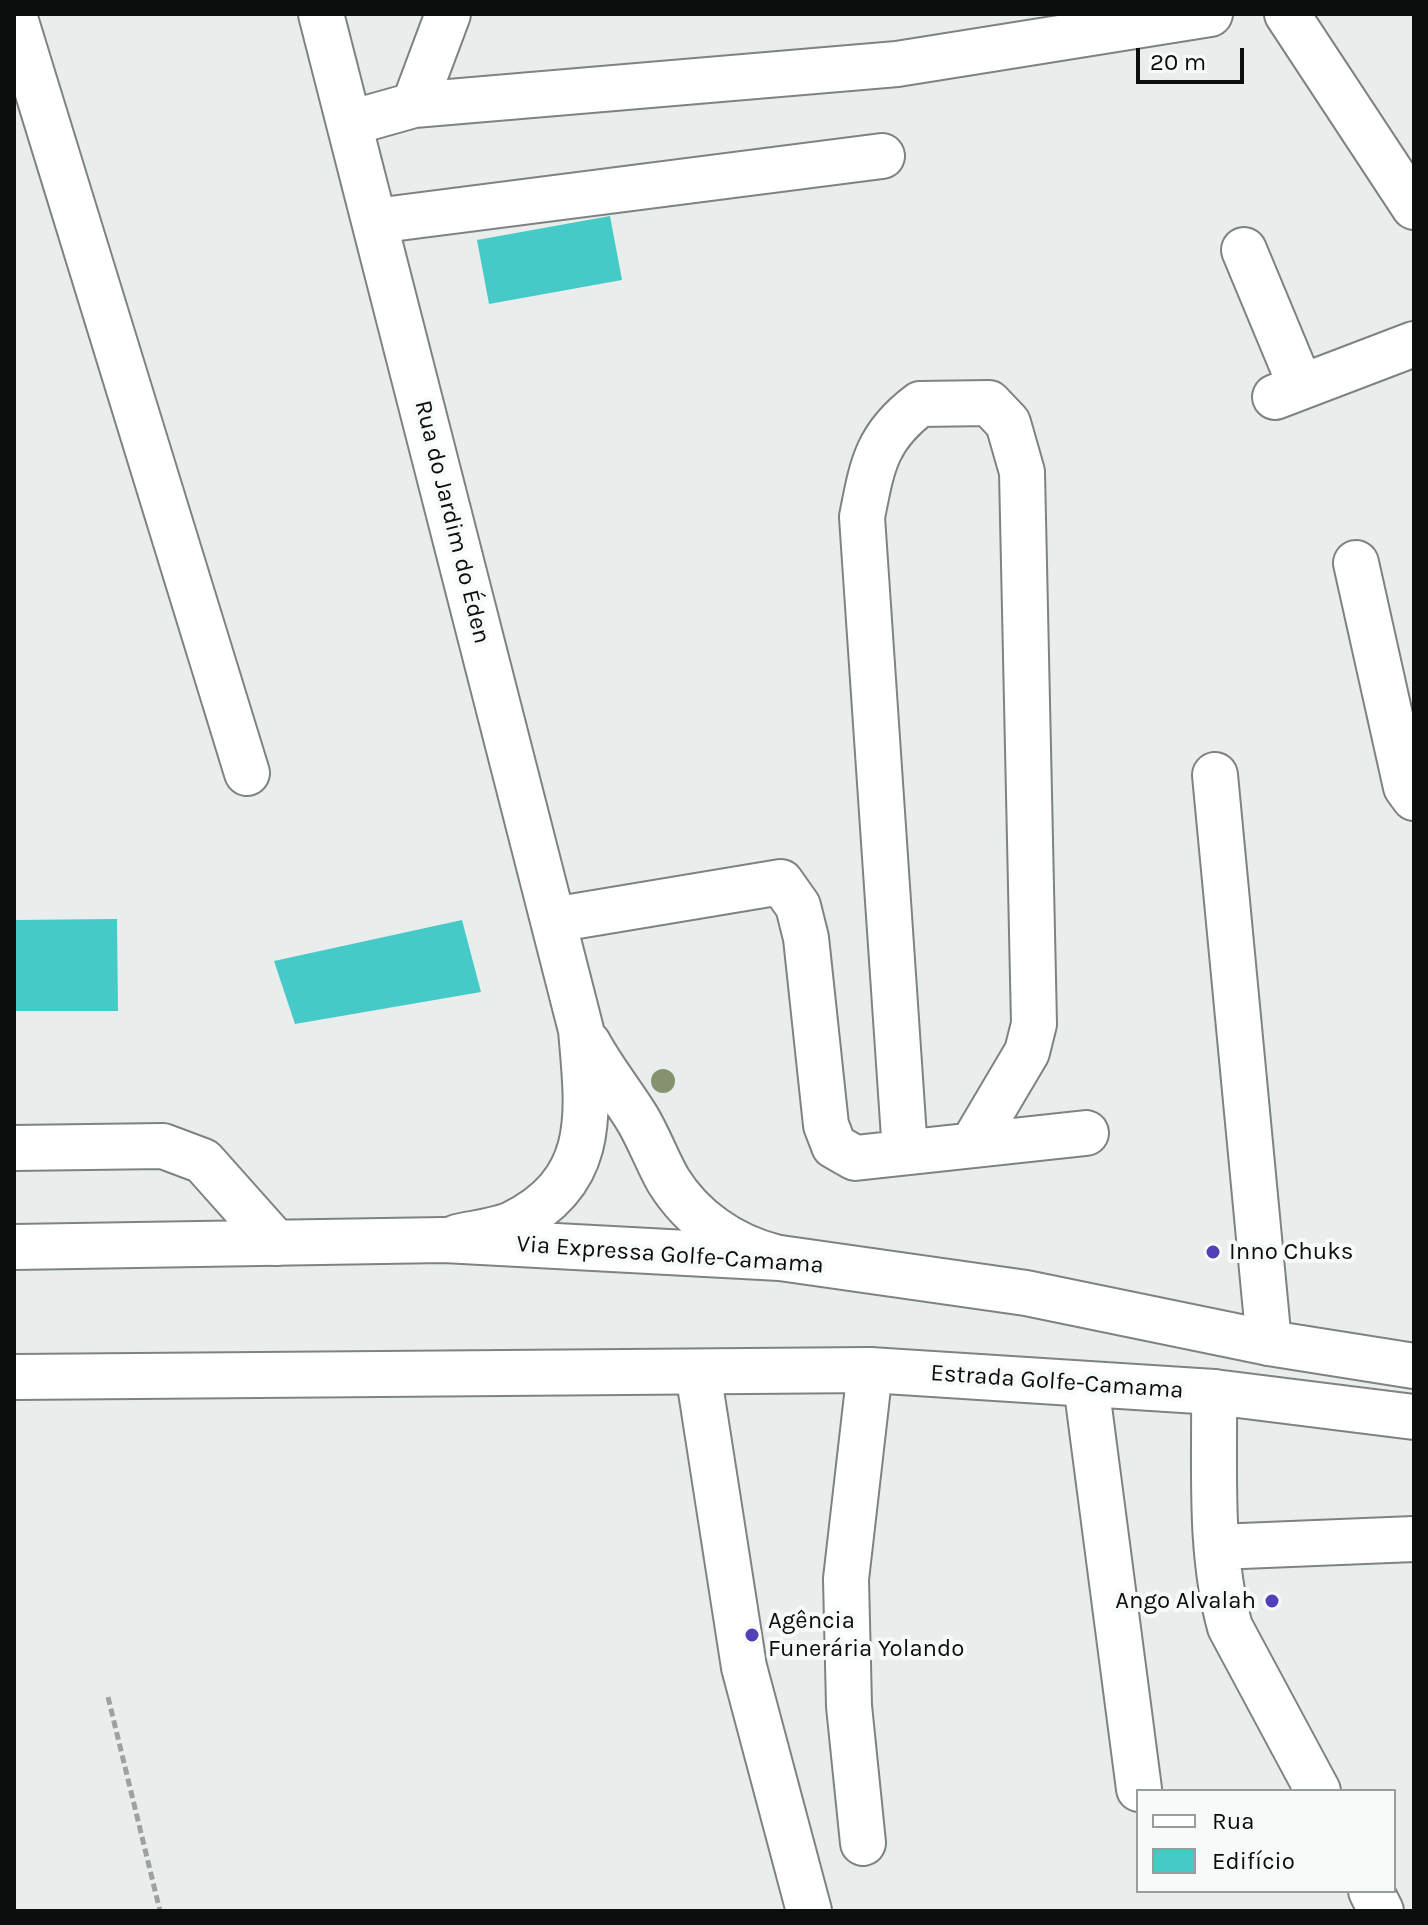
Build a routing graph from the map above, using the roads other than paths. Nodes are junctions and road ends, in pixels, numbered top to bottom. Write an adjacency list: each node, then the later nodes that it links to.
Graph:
1 (321, 14): 7 (main road, Rua do Jardim do Éden)
2 (448, 14): 6 (main road)
3 (1210, 14): 6 (main road)
4 (1287, 14): 9 (main road)
5 (14, 15): 14 (main road)
6 (414, 105): 7 (main road)
7 (350, 123): 10 (main road, Rua do Jardim do Éden)
8 (882, 156): 10 (main road)
9 (1414, 207)
10 (375, 221): 17 (main road, Rua do Jardim do Éden)
11 (1244, 250): 12 (main road)
12 (1414, 344)
13 (1356, 563): 16 (main road)
14 (247, 773)
15 (1215, 775): 27 (main road)
16 (1414, 798)
17 (553, 920): 18 (main road, Rua do Jardim do Éden); 22 (main road)
18 (581, 1030): 23 (main road); 26 (main road)
19 (1086, 1133): 20 (main road)
20 (972, 1145): 22 (main road); 22 (main road)
21 (14, 1148): 24 (main road)
22 (905, 1152)
23 (444, 1240): 24 (main road, Via Expressa Golfe-Camama); 26 (main road, Via Expressa Golfe-Camama)
24 (276, 1243): 25 (main road, Via Expressa Golfe-Camama)
25 (14, 1247)
26 (780, 1258): 27 (main road, Via Expressa Golfe-Camama)
27 (1269, 1343): 28 (main road, Via Expressa Golfe-Camama)
28 (1414, 1366)
29 (870, 1370): 30 (main road, Estrada Golfe-Camama); 32 (main road, Estrada Golfe-Camama); 39 (main road)
30 (698, 1372): 31 (main road); 41 (main road)
31 (14, 1377)
32 (1086, 1384): 33 (main road, Estrada Golfe-Camama); 37 (main road)
33 (1214, 1392): 34 (main road, Estrada Golfe-Camama); 36 (main road)
34 (1414, 1417)
35 (1414, 1539): 36 (main road)
36 (1217, 1547): 38 (main road)
37 (1139, 1789)
38 (1317, 1789)
39 (863, 1843)
40 (1372, 1893): 42 (main road)
41 (809, 1911)
42 (1381, 1911)

